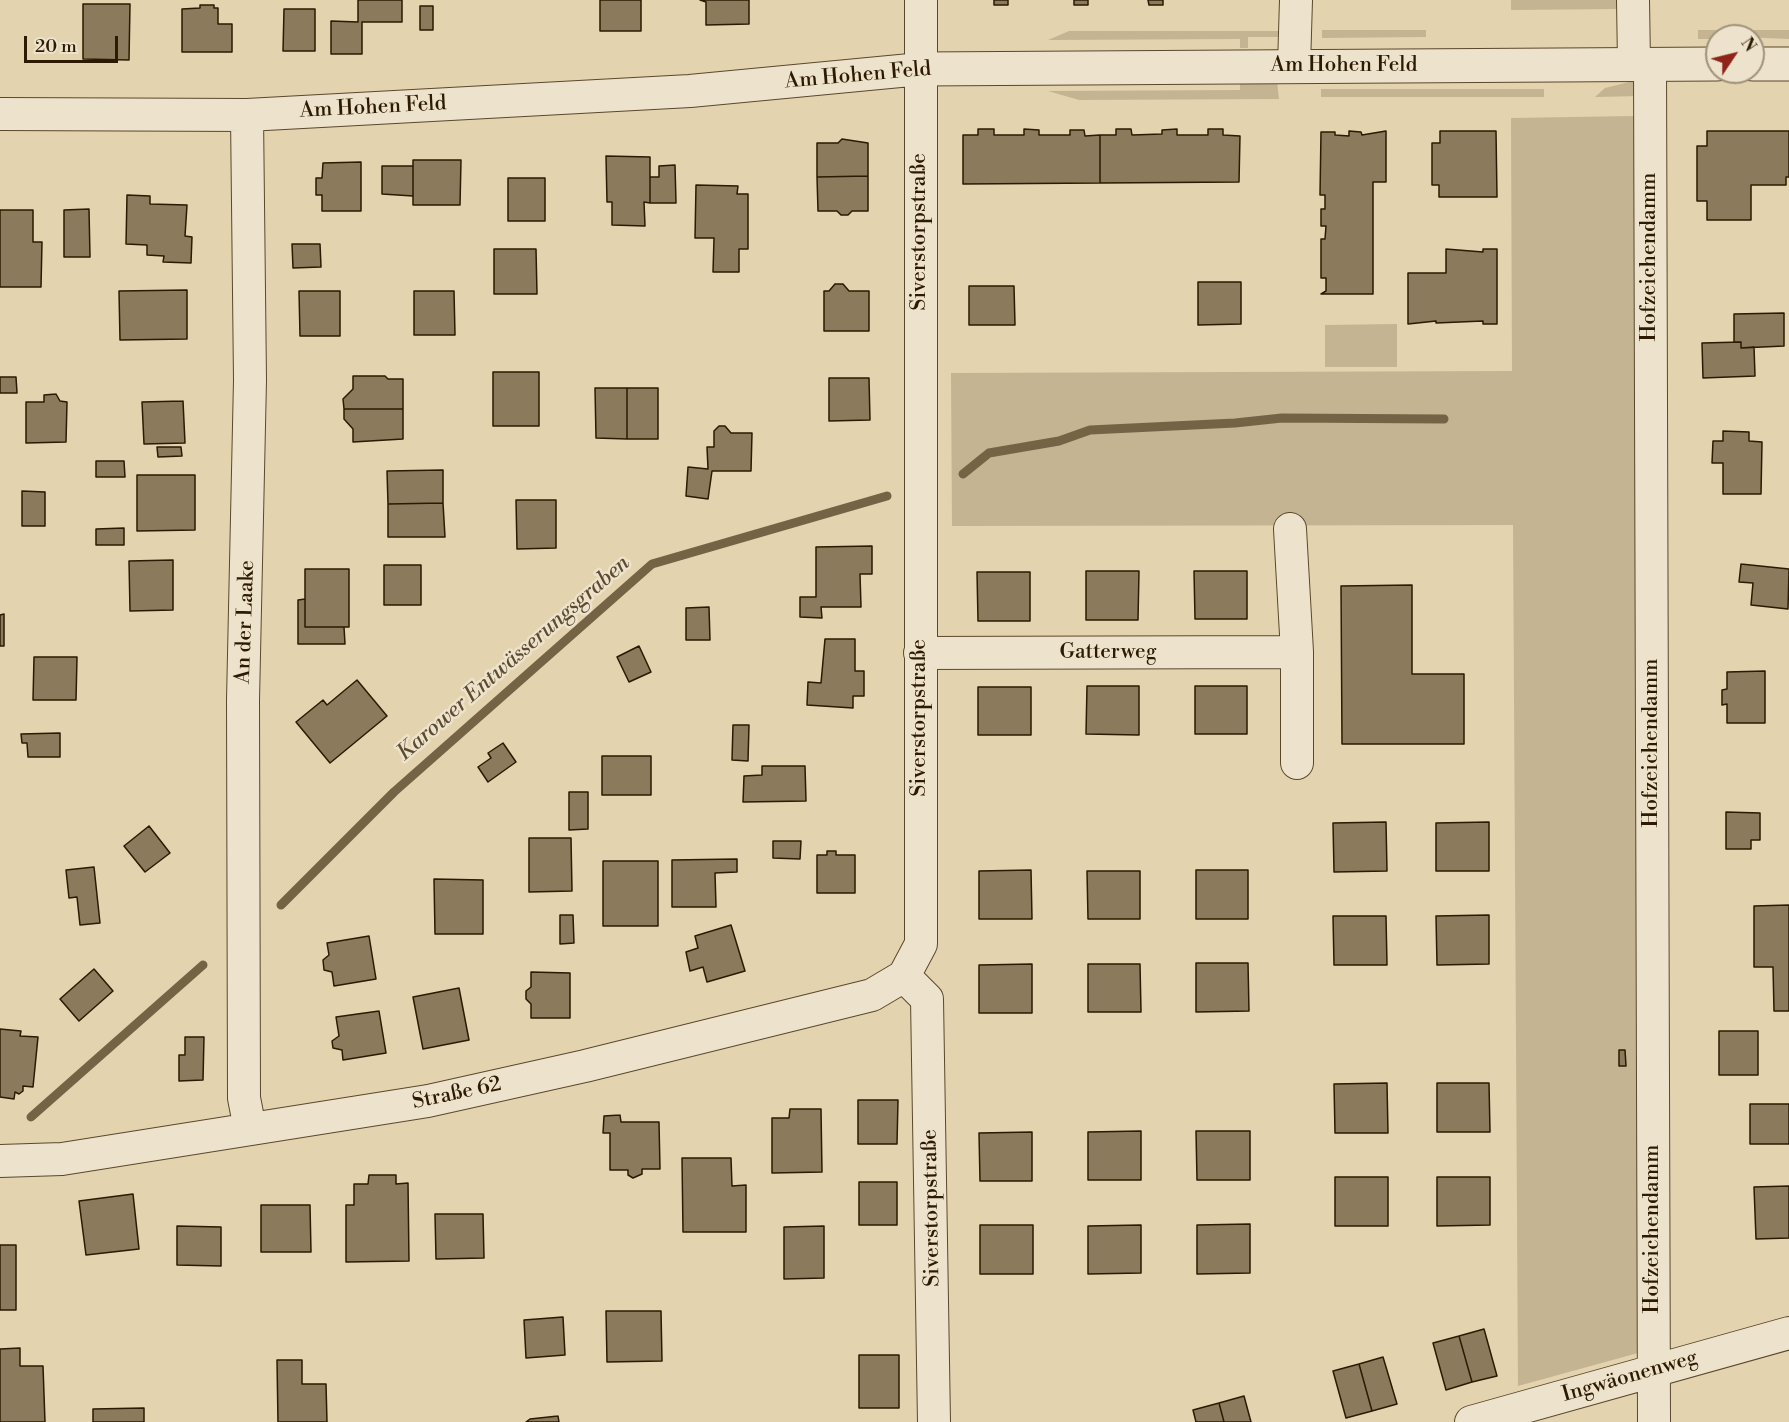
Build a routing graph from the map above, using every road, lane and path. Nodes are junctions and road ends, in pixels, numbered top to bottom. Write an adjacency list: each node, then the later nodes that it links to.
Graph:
1 (921, 0): 9 (street, Siverstorpstraße)
2 (1296, 0): 8 (street)
3 (1633, 0): 4 (street, Hofzeichendamm)
4 (1642, 63): 5 (street, Am Hohen Feld); 8 (street, Am Hohen Feld); 20 (street, Hofzeichendamm)
5 (1705, 64)
6 (1765, 64): 7 (street)
7 (1789, 64)
8 (1294, 66): 9 (street, Am Hohen Feld)
9 (921, 69): 11 (street, Am Hohen Feld); 14 (street, Siverstorpstraße)
10 (0, 114): 11 (street, Am Hohen Feld)
11 (247, 115): 17 (street, An der Laake)
12 (1290, 529): 13 (street)
13 (1297, 652): 14 (street, Gatterweg); 15 (street)
14 (920, 653): 16 (street, Siverstorpstraße)
15 (1297, 763)
16 (904, 976): 17 (street, Straße 62); 21 (street, Siverstorpstraße)
17 (250, 1129): 18 (street, Straße 62)
18 (0, 1161)
19 (1789, 1333): 20 (street, Ingwäonenweg)
20 (1653, 1370): 22 (street, Ingwäonenweg); 23 (street, Hofzeichendamm)
21 (934, 1422)
22 (1471, 1422)
23 (1654, 1422)

